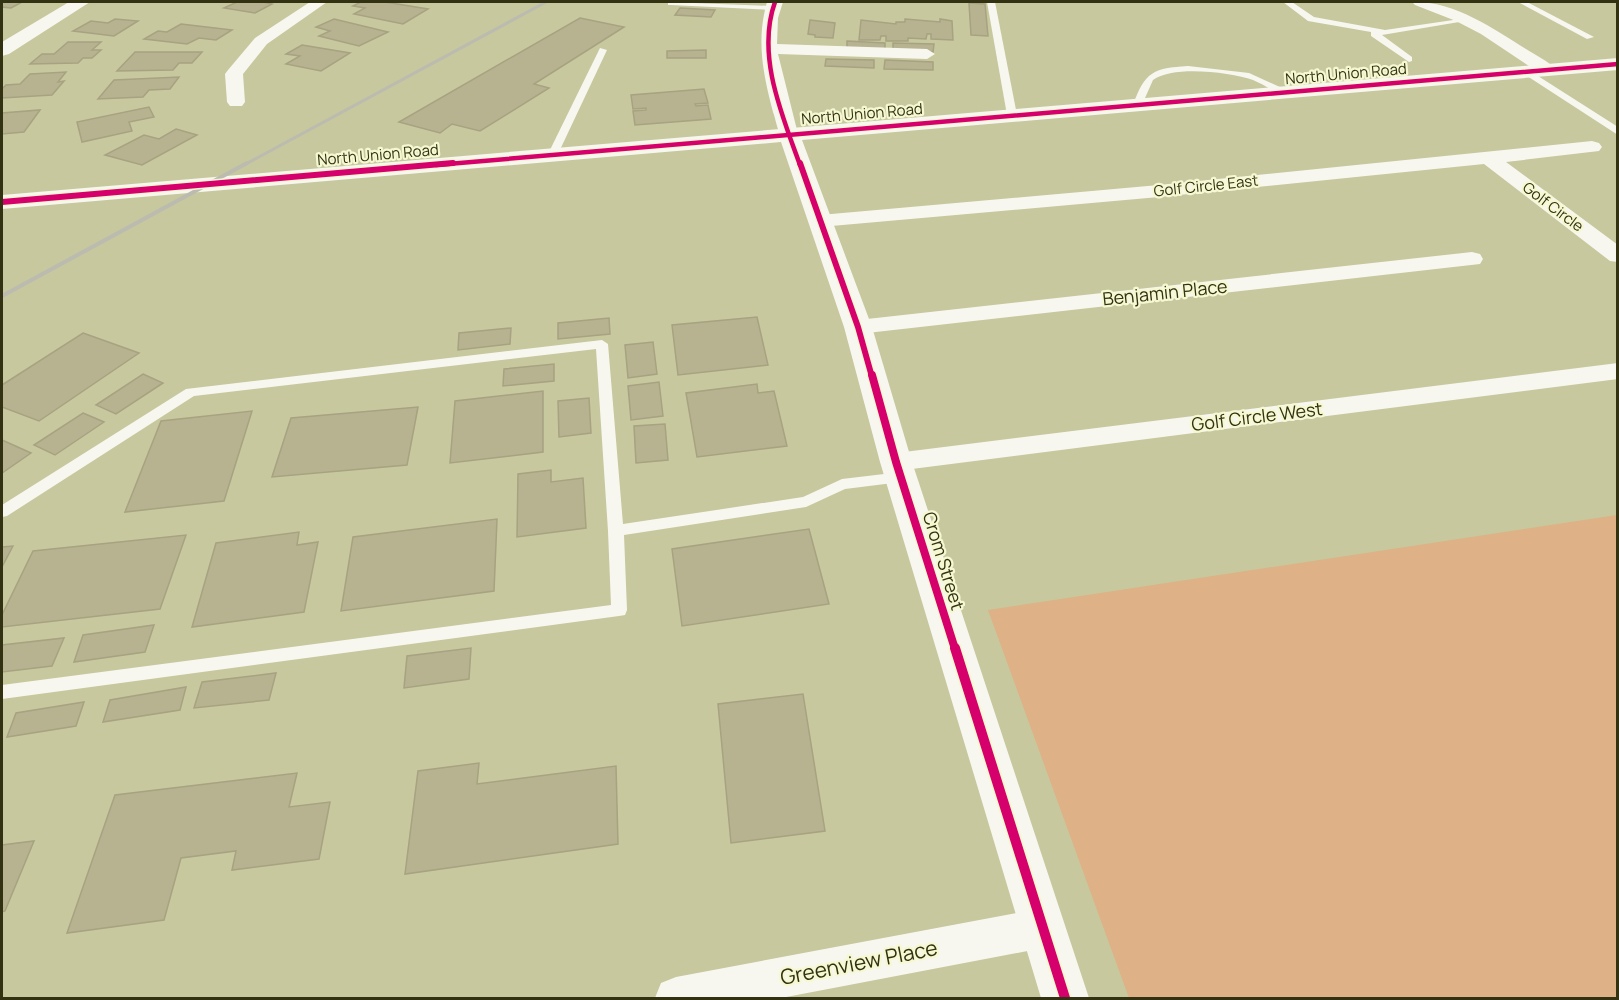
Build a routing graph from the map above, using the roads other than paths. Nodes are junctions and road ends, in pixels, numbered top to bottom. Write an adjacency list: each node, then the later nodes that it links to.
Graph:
1 (81, 2): 13 (street)
2 (319, 2): 20 (street)
3 (991, 2): 22 (lane)
4 (1287, 2): 10 (lane)
5 (1420, 2): 9 (street)
6 (1522, 2): 11 (lane)
7 (671, 3): 8 (lane)
8 (774, 4): 12 (street)
9 (1467, 20): 10 (lane); 18 (street)
10 (1388, 32): 16 (lane)
11 (1590, 37)
12 (768, 49): 15 (street); 24 (street)
13 (2, 50)
14 (603, 50): 26 (lane)
15 (927, 54)
16 (1409, 59)
17 (1617, 64): 18 (street, North Union Road)
18 (1537, 71): 19 (street, North Union Road); 23 (lane)
19 (1286, 92): 21 (street, North Union Road); 21 (lane)
20 (236, 102)
21 (1138, 105): 22 (street, North Union Road)
22 (1012, 115): 24 (street, North Union Road)
23 (1617, 132)
24 (789, 134): 26 (street, North Union Road); 29 (street, Crom Street)
25 (1592, 147): 27 (street, Golf Circle East)
26 (553, 154): 28 (street, North Union Road)
27 (1489, 158): 29 (street, Golf Circle East); 30 (street, Golf Circle)
28 (2, 202)
29 (820, 221): 32 (street, Crom Street)
30 (1617, 256)
31 (1472, 259): 32 (street, Benjamin Place)
32 (858, 327): 34 (street, Crom Street)
33 (1617, 371): 34 (street, Golf Circle West)
34 (898, 470): 36 (lane); 38 (street, Crom Street)
35 (2, 512): 36 (lane)
36 (616, 531): 37 (lane)
37 (2, 692)
38 (1043, 928): 39 (street, Greenview Place); 40 (street, Crom Street)
39 (676, 999)
40 (1065, 999)

